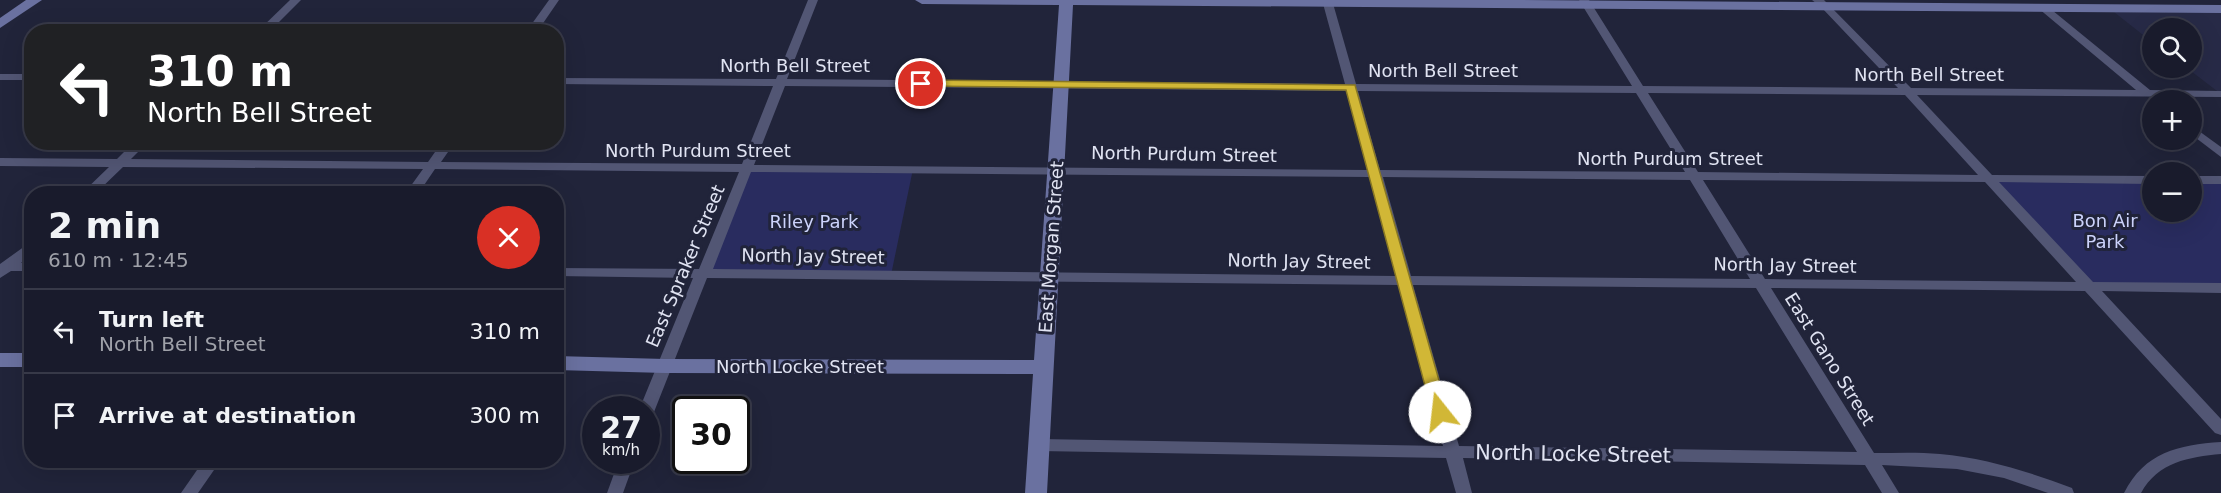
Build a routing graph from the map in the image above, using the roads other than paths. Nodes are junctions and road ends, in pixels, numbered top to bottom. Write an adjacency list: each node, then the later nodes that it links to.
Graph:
1 (35, 0): 12 (main road)
2 (296, 0): 13 (street)
3 (554, 0): 14 (street)
4 (813, 0): 18 (street, East Spraker Street)
5 (922, 0): 6 (main road)
6 (1066, 1): 7 (main road); 19 (main road, East Morgan Street)
7 (1327, 1): 8 (main road); 20 (street)
8 (1585, 2): 9 (main road); 21 (street, East Gano Street)
9 (1821, 3): 10 (main road); 23 (street)
10 (2043, 8): 11 (main road); 22 (street)
11 (2221, 9)
12 (0, 24)
13 (270, 24)
14 (537, 24)
15 (0, 76): 16 (street)
16 (24, 77)
17 (564, 81): 18 (street, North Bell Street)
18 (781, 82): 19 (street, North Bell Street); 34 (street, East Spraker Street)
19 (1060, 85): 20 (street, North Bell Street); 35 (main road, East Morgan Street)
20 (1351, 87): 21 (street, North Bell Street); 36 (street)
21 (1641, 89): 23 (street, North Bell Street); 37 (street, East Gano Street)
22 (2143, 90)
23 (1905, 92): 26 (street, North Bell Street); 38 (street)
24 (2221, 94): 25 (street, North Bell Street)
25 (2202, 95)
26 (2142, 97)
27 (2202, 138): 30 (street)
28 (134, 150): 32 (street)
29 (443, 150): 33 (street)
30 (2221, 153)
31 (0, 162): 32 (street, North Purdum Street)
32 (120, 163): 33 (street, North Purdum Street); 42 (street)
33 (432, 166): 34 (street, North Purdum Street); 43 (street)
34 (747, 168): 35 (street, North Purdum Street); 48 (street, East Spraker Street)
35 (1055, 170): 36 (street, North Purdum Street); 49 (main road, East Morgan Street)
36 (1374, 174): 37 (street, North Purdum Street); 50 (street)
37 (1695, 176): 38 (street, North Purdum Street); 51 (street, East Gano Street)
38 (1986, 178): 39 (street, North Purdum Street); 52 (street)
39 (2142, 180)
40 (2202, 180): 41 (street)
41 (2221, 180)
42 (96, 186)
43 (417, 186)
44 (24, 252): 46 (street)
45 (24, 268): 46 (street)
46 (3, 269)
47 (564, 272): 48 (street, North Jay Street)
48 (705, 273): 49 (street, North Jay Street); 57 (street, East Spraker Street)
49 (1049, 276): 50 (street, North Jay Street); 58 (main road, East Morgan Street)
50 (1404, 280): 51 (street, North Jay Street); 63 (street)
51 (1761, 283): 52 (street, North Jay Street); 64 (street, East Gano Street)
52 (2086, 286): 53 (street, North Jay Street); 60 (street)
53 (2221, 288)
54 (0, 360): 55 (main road)
55 (24, 360)
56 (564, 363): 57 (main road, North Locke Street)
57 (665, 366): 58 (main road, North Locke Street); 59 (street, East Spraker Street)
58 (1044, 368): 61 (main road, East Morgan Street)
59 (653, 396)
60 (2221, 429)
61 (1039, 445): 63 (street, North Locke Street); 69 (main road, East Morgan Street)
62 (2221, 448): 73 (street)
63 (1452, 453): 64 (street, North Locke Street); 70 (street)
64 (1871, 459): 71 (street, East Gano Street); 72 (street, North Locke Street)
65 (207, 468): 67 (street)
66 (622, 474): 68 (street)
67 (189, 493)
68 (615, 493)
69 (1036, 493)
70 (1464, 493)
71 (1892, 493)
72 (2066, 493)
73 (2132, 493)

